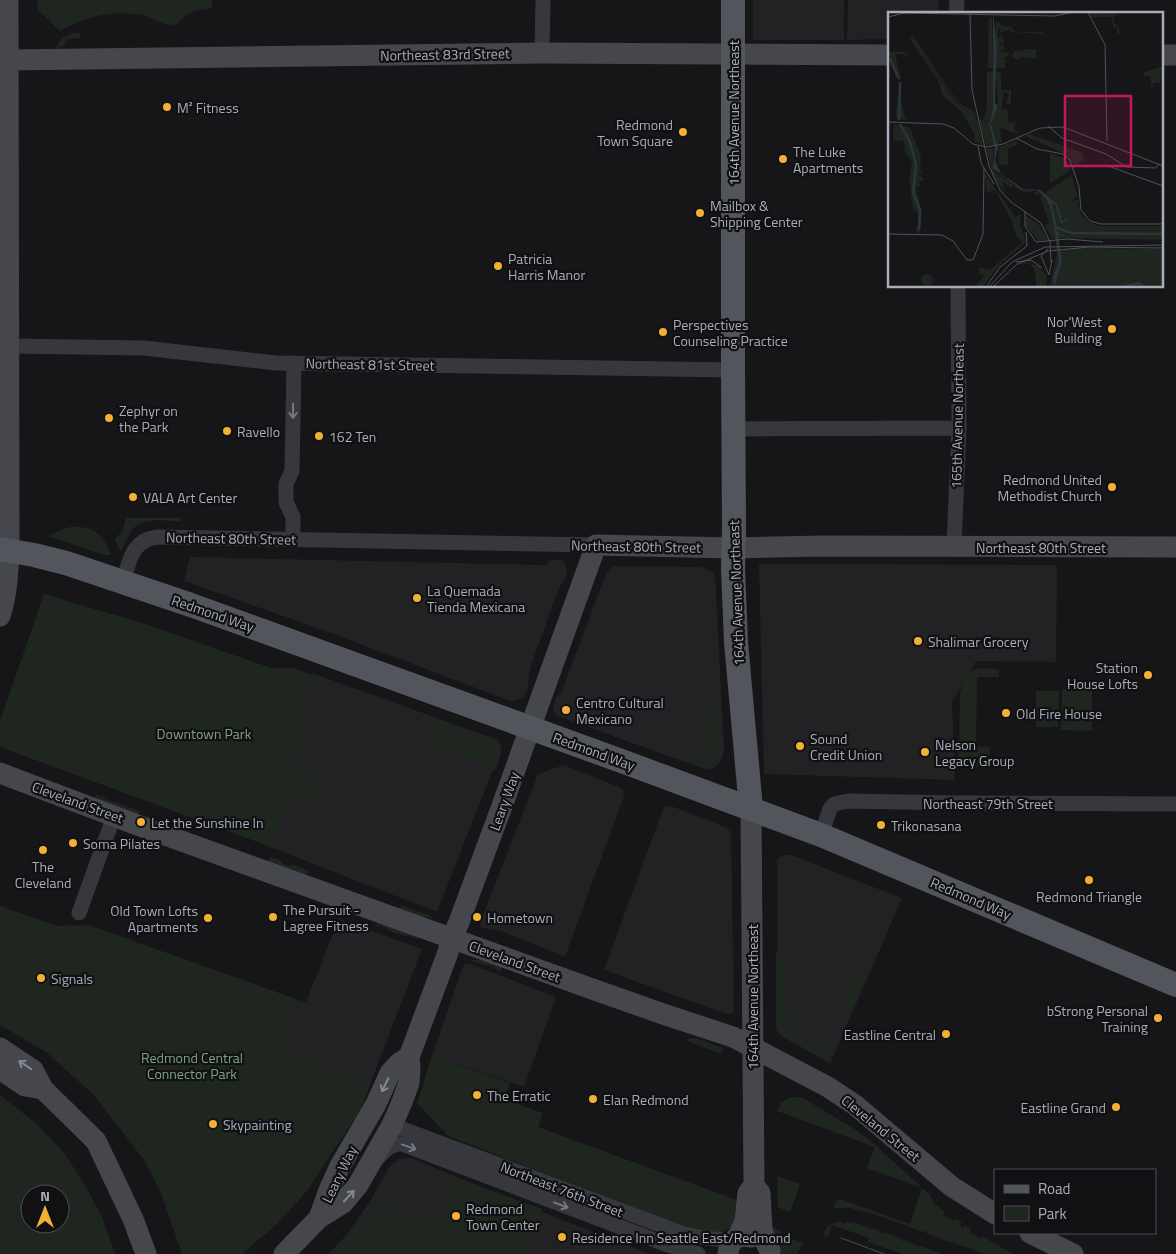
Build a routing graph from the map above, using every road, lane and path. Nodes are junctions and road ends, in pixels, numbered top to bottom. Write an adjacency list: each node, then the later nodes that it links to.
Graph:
1 (8, 0): 7 (street)
2 (543, 0): 4 (street)
3 (733, 0): 5 (main road, 164th Avenue Northeast)
4 (542, 54): 5 (street, Northeast 83rd Street); 7 (street, Northeast 83rd Street)
5 (733, 55): 6 (street, Northeast 83rd Street); 11 (main road, 164th Avenue Northeast)
6 (888, 55)
7 (4, 60): 9 (street)
8 (958, 288): 12 (street, 165th Avenue Northeast)
9 (9, 346): 10 (street, Northeast 81st Street); 19 (street)
10 (294, 363): 11 (street, Northeast 81st Street); 14 (street, one-way to 14)
11 (733, 370): 13 (main road, 164th Avenue Northeast)
12 (959, 428): 13 (street); 16 (street, 165th Avenue Northeast)
13 (733, 429): 18 (main road, 164th Avenue Northeast)
14 (293, 539): 15 (street, Northeast 80th Street); 20 (street, Northeast 80th Street)
15 (596, 545): 18 (street, Northeast 80th Street); 22 (street, Leary Way)
16 (954, 546): 17 (street, Northeast 80th Street); 18 (street, Northeast 80th Street)
17 (1176, 547)
18 (734, 548): 25 (main road, 164th Avenue Northeast)
19 (5, 550): 20 (main road, Redmond Way); 21 (street)
20 (124, 582): 22 (main road, Redmond Way)
21 (0, 616)
22 (530, 728): 25 (main road, Redmond Way); 29 (street, Leary Way)
23 (0, 773): 26 (street, Cleveland Street)
24 (1176, 804): 27 (street, Northeast 79th Street)
25 (751, 809): 27 (main road, Redmond Way); 31 (street, 164th Avenue Northeast)
26 (114, 816): 28 (street); 29 (street, Cleveland Street)
27 (821, 834): 30 (main road, Redmond Way)
28 (79, 913)
29 (452, 938): 31 (street, Cleveland Street); 33 (street, Leary Way)
30 (1176, 985)
31 (753, 1047): 38 (street, 164th Avenue Northeast); 40 (street, Cleveland Street)
32 (0, 1048): 35 (street, one-way to 32)
33 (409, 1057): 36 (street, Leary Way); 39 (street, Leary Way, one-way to 39)
34 (0, 1069): 35 (street)
35 (43, 1088): 45 (street)
36 (392, 1125): 37 (street, Leary Way); 39 (street); 43 (street, Northeast 76th Street)
37 (370, 1166): 41 (street, Leary Way, one-way to 37); 47 (street, Northeast 76th Street, one-way to 47)
38 (754, 1185): 43 (street, 164th Avenue Northeast); 44 (street, 164th Avenue Northeast)
39 (329, 1190): 41 (street, Leary Way)
40 (994, 1213)
41 (319, 1218): 46 (street, Leary Way)
42 (1032, 1234): 48 (street)
43 (733, 1243): 44 (street)
44 (771, 1252)
45 (146, 1254)
46 (284, 1254)
47 (698, 1254)
48 (1073, 1254)

